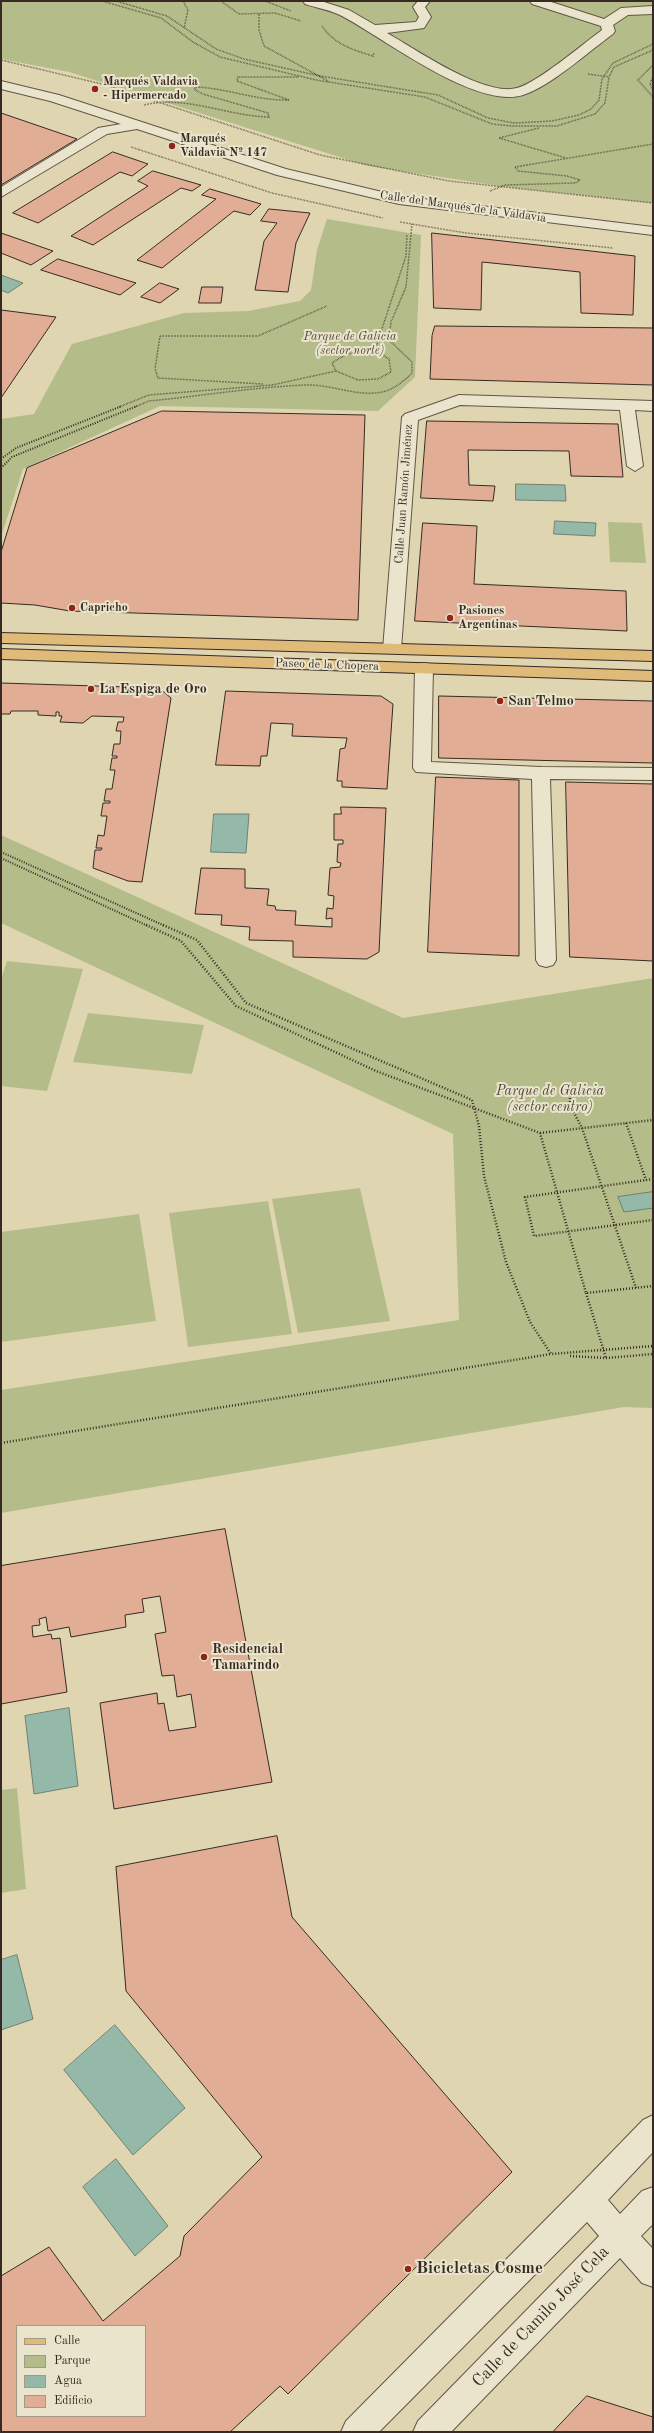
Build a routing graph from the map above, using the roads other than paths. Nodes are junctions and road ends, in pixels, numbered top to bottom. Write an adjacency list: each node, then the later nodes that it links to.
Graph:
1 (309, 1): 6 (street)
2 (424, 1): 6 (street)
3 (536, 1): 5 (street)
4 (653, 10): 5 (street)
5 (606, 24): 6 (street)
6 (374, 29)
7 (1, 73): 11 (street, Calle del Marqués de la Valdavia)
8 (1, 85): 9 (street, Calle del Marqués de la Valdavia)
9 (141, 126): 10 (street); 12 (street, Calle del Marqués de la Valdavia)
10 (1, 193)
11 (653, 218)
12 (653, 231)
13 (628, 405): 14 (street, Calle Juan Ramón Jiménez); 15 (street); 17 (street, Calle Juan Ramón Jiménez)
14 (653, 406)
15 (635, 466)
16 (1, 638): 17 (main road, Paseo de la Chopera)
17 (392, 649): 19 (main road, Paseo de la Chopera)
18 (1, 654): 20 (main road, Paseo de la Chopera)
19 (653, 656)
20 (424, 668): 21 (main road, Paseo de la Chopera); 22 (street)
21 (653, 676)
22 (541, 773): 23 (street); 24 (street)
23 (653, 774)
24 (546, 960)
25 (653, 2130): 26 (street)
26 (587, 2200): 28 (street); 30 (street)
27 (653, 2202): 28 (street, Calle de Camilo José Cela)
28 (619, 2236): 29 (street); 31 (street, Calle de Camilo José Cela)
29 (653, 2272)
30 (357, 2432)
31 (429, 2432)

